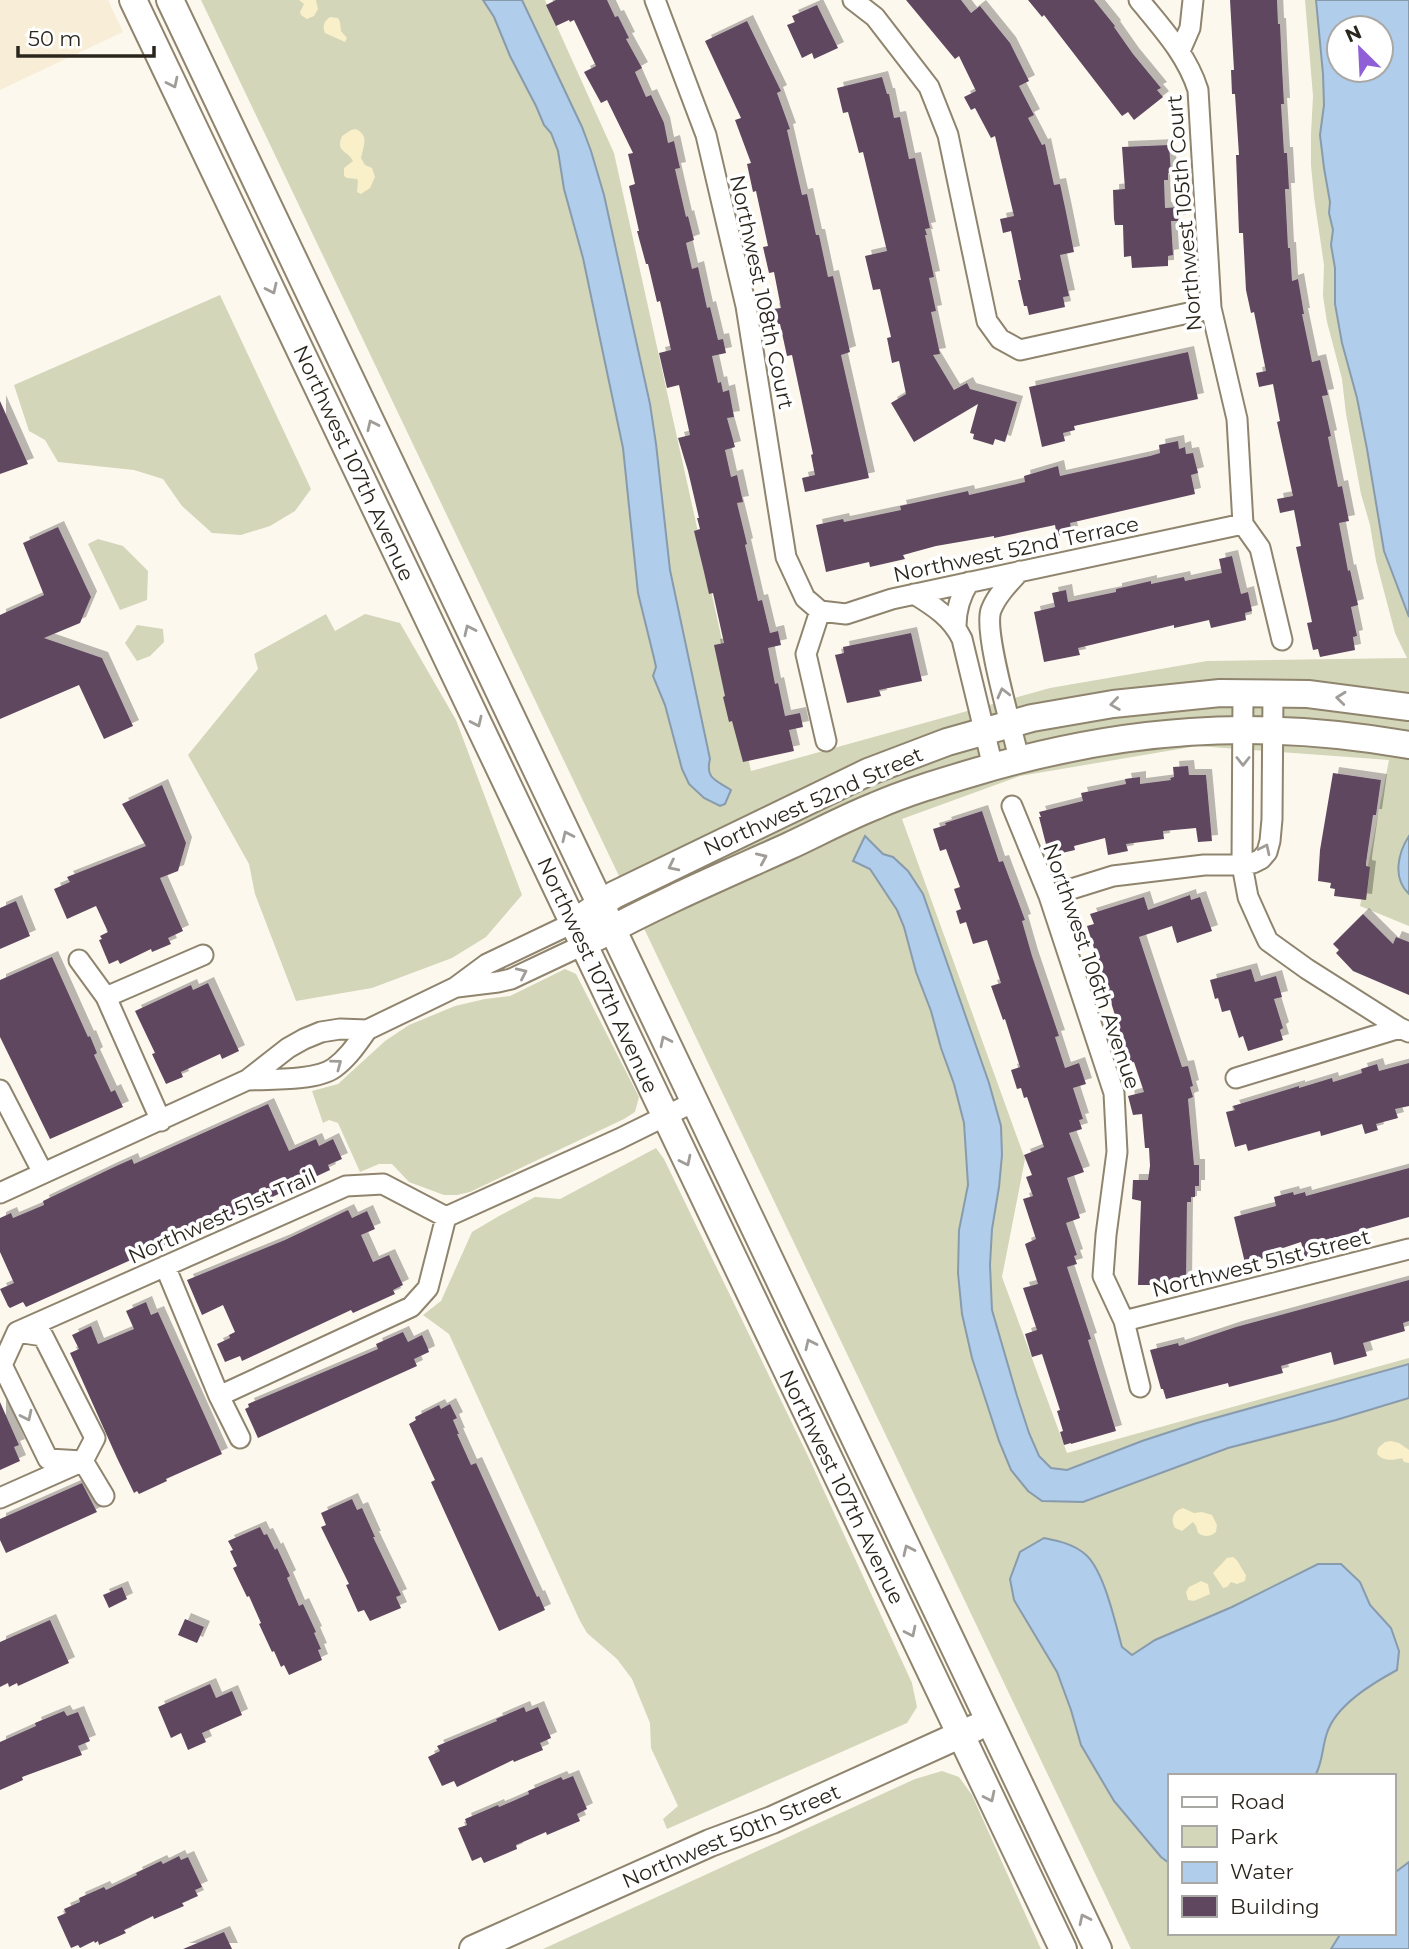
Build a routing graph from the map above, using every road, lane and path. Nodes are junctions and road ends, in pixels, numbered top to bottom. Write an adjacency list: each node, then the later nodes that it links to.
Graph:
1 (133, 0): 36 (main road, Northwest 107th Avenue, one-way to 36)
2 (170, 0): 34 (main road, Northwest 107th Avenue, one-way to 2)
3 (853, 0): 8 (street)
4 (1139, 0): 7 (street, Northwest 105th Court)
5 (1193, 0): 7 (street)
6 (659, 1): 13 (street, Northwest 108th Court)
7 (1180, 51): 8 (street, Northwest 105th Court)
8 (1211, 308): 9 (street, Northwest 105th Court)
9 (1242, 524): 10 (street, Northwest 52nd Terrace); 17 (street)
10 (1020, 571): 11 (street, Northwest 52nd Terrace); 14 (street)
11 (969, 582): 12 (street, Northwest 52nd Terrace); 14 (street); 15 (street)
12 (914, 594): 13 (street, Northwest 52nd Terrace); 15 (street)
13 (812, 605): 25 (street)
14 (990, 613): 16 (street)
15 (959, 632): 16 (street); 24 (street)
16 (991, 633): 21 (street, one-way to 16)
17 (1282, 640)
18 (1243, 693): 19 (main road, Northwest 52nd Street); 21 (main road, Northwest 52nd Street, one-way to 21); 22 (street)
19 (1273, 693): 20 (main road, Northwest 52nd Street, one-way to 19); 23 (street)
20 (1409, 707)
21 (1011, 724): 24 (main road, Northwest 52nd Street); 27 (street)
22 (1243, 729): 23 (main road, Northwest 52nd Street); 27 (main road, Northwest 52nd Street); 30 (street, one-way to 30)
23 (1272, 729): 26 (main road, Northwest 52nd Street); 31 (street)
24 (984, 732): 28 (street); 34 (main road, Northwest 52nd Street, one-way to 34)
25 (826, 741)
26 (1409, 745)
27 (1019, 759): 28 (main road, Northwest 52nd Street)
28 (993, 766): 35 (main road, Northwest 52nd Street, one-way to 28)
29 (1012, 806): 33 (street, Northwest 106th Avenue)
30 (1243, 810): 31 (street); 32 (street)
31 (1272, 810): 32 (street, one-way to 31)
32 (1242, 865): 33 (street); 41 (street)
33 (1049, 896): 55 (street, Northwest 106th Avenue)
34 (600, 904): 35 (main road, Northwest 107th Avenue); 36 (main road, Northwest 52nd Street)
35 (611, 929): 36 (main road, Northwest 52nd Street); 47 (main road, Northwest 107th Avenue, one-way to 35)
36 (578, 934): 40 (street, Northwest 52nd Street); 48 (main road, Northwest 107th Avenue)
37 (203, 955): 39 (street)
38 (79, 960): 39 (street)
39 (106, 997): 49 (street)
40 (367, 1030): 42 (street, Northwest 52nd Street); 43 (street, Northwest 52nd Street, one-way to 40)
41 (1404, 1030): 44 (street)
42 (291, 1046): 43 (street); 45 (street, Northwest 52nd Street)
43 (304, 1077): 45 (street, Northwest 52nd Street)
44 (1236, 1078)
45 (247, 1080): 49 (street, Northwest 52nd Street)
46 (0, 1090): 50 (street)
47 (694, 1102): 48 (street); 63 (main road, Northwest 107th Avenue, one-way to 47)
48 (665, 1116): 52 (street); 64 (main road, Northwest 107th Avenue, one-way to 64)
49 (161, 1121): 50 (street, Northwest 52nd Street)
50 (43, 1173): 51 (street, Northwest 52nd Street)
51 (0, 1193)
52 (446, 1217): 54 (street, Northwest 51st Trail); 58 (street)
53 (1409, 1249): 55 (street, Northwest 51st Street)
54 (165, 1266): 56 (street, Northwest 51st Trail); 58 (street)
55 (1124, 1321): 57 (street, Northwest 106th Avenue)
56 (18, 1332): 60 (street); 60 (street, one-way to 60)
57 (1140, 1387)
58 (219, 1396): 59 (street)
59 (240, 1438)
60 (83, 1461): 61 (street); 62 (street)
61 (104, 1496)
62 (0, 1498)
63 (989, 1722): 64 (main road, Northwest 50th Street); 67 (main road, Northwest 107th Avenue, one-way to 63)
64 (961, 1735): 65 (main road, Northwest 50th Street); 66 (main road, Northwest 107th Avenue, one-way to 66)
65 (473, 1949)
66 (1063, 1949)
67 (1098, 1949)

